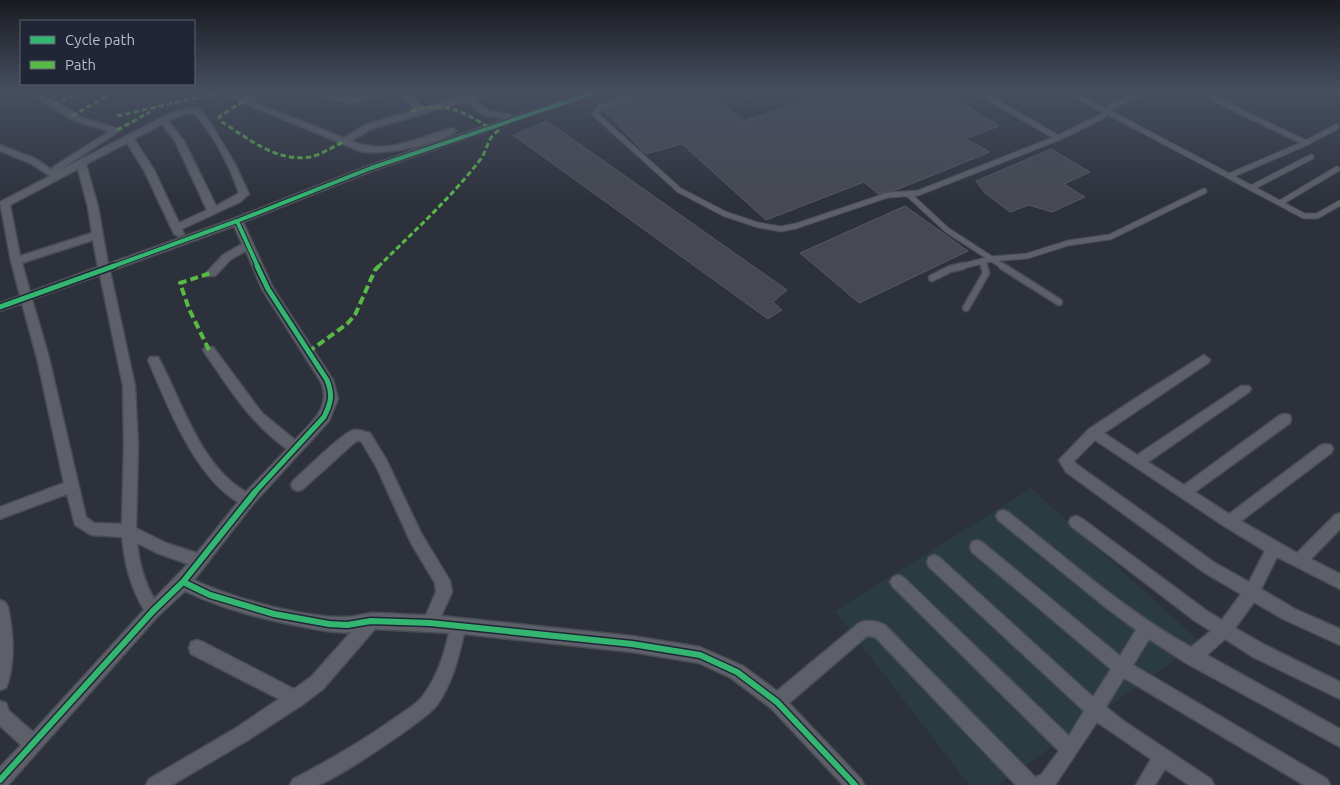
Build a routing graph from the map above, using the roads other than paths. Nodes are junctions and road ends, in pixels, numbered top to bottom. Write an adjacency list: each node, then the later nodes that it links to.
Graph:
1 (107, 128): 23 (street)
2 (149, 128): 16 (street)
3 (169, 128): 31 (street)
4 (210, 128): 31 (street)
5 (310, 128): 17 (street)
6 (367, 128): 17 (street)
7 (462, 128): 17 (street)
8 (490, 128): 32 (street)
9 (609, 128): 27 (lane)
10 (1040, 128): 15 (lane)
11 (1079, 128): 15 (lane)
12 (1137, 128): 24 (lane)
13 (1273, 128): 18 (lane)
14 (1335, 128): 18 (lane)
15 (1058, 138): 27 (lane)
16 (129, 139): 21 (street); 33 (street)
17 (344, 141)
18 (1306, 144): 24 (lane)
19 (1, 149): 23 (street)
20 (1311, 157): 25 (lane)
21 (81, 164): 28 (street); 34 (street)
22 (1337, 169): 29 (lane)
23 (50, 173): 28 (street)
24 (1229, 176): 25 (lane)
25 (1251, 188): 29 (lane)
26 (1204, 191): 37 (lane)
27 (908, 194): 37 (lane)
28 (2, 203): 38 (street)
29 (1280, 203): 30 (lane)
30 (1340, 203)
31 (213, 211): 33 (street)
32 (237, 221): 35 (street); 36 (street)
33 (176, 228): 35 (street)
34 (98, 235): 38 (street); 40 (street)
35 (182, 241): 40 (street)
36 (247, 246): 41 (street); 53 (street)
37 (992, 259): 39 (lane); 44 (lane)
38 (16, 261): 43 (street)
39 (983, 261): 42 (lane); 46 (lane)
40 (105, 269): 43 (street); 65 (street)
41 (211, 272)
42 (932, 278)
43 (26, 297): 45 (street); 57 (street)
44 (1059, 302)
45 (0, 307)
46 (966, 308)
47 (209, 350): 53 (street)
48 (154, 360): 59 (street)
49 (1204, 360): 52 (street)
50 (1245, 389): 55 (street)
51 (1285, 419): 58 (street)
52 (1094, 434): 55 (street); 74 (street)
53 (295, 447): 59 (street)
54 (1326, 449): 64 (street)
55 (1137, 462): 58 (street)
56 (298, 485): 78 (street)
57 (72, 486): 60 (street); 65 (street)
58 (1184, 493): 64 (street)
59 (248, 500): 68 (street)
60 (0, 513)
61 (1003, 516): 80 (street)
62 (1340, 519): 69 (street)
63 (1076, 522): 81 (street)
64 (1229, 522): 67 (street)
65 (129, 531): 68 (street); 76 (street)
66 (977, 547): 85 (street)
67 (1274, 548): 69 (street); 74 (street)
68 (200, 560): 71 (street)
69 (1299, 561): 73 (street)
70 (934, 562): 91 (street)
71 (183, 582): 76 (street); 77 (street)
72 (898, 582): 94 (street)
73 (1340, 582)
74 (1251, 593): 81 (street); 82 (street)
75 (0, 607): 86 (street)
76 (154, 611): 93 (street)
77 (371, 621): 78 (street); 88 (street)
78 (430, 623): 79 (street)
79 (458, 627): 89 (street); 98 (street)
80 (1146, 629): 84 (street); 85 (street)
81 (1224, 630): 84 (street); 87 (street)
82 (1340, 637)
83 (197, 648): 88 (street)
84 (1192, 657): 92 (street)
85 (1121, 667): 91 (street); 104 (street)
86 (0, 682)
87 (1340, 691)
88 (296, 699): 97 (street)
89 (777, 702): 99 (street); 100 (street)
90 (0, 709): 93 (street)
91 (1094, 709): 94 (street); 95 (street)
92 (1340, 738)
93 (34, 744): 96 (street)
94 (1070, 750): 101 (street)
95 (1162, 757): 102 (street); 103 (street)
96 (0, 780)
97 (155, 785)
98 (299, 785)
99 (855, 785)
100 (1032, 785)
101 (1037, 785)
102 (1145, 785)
103 (1205, 785)
104 (1321, 785)

